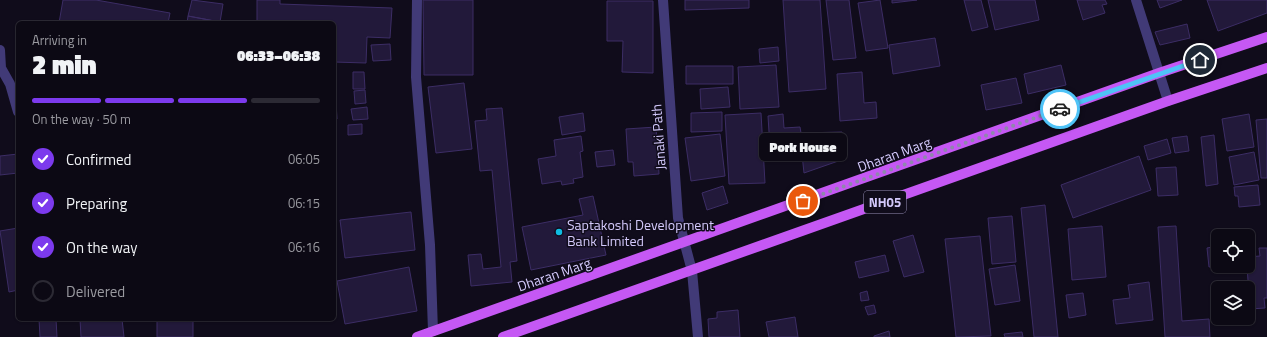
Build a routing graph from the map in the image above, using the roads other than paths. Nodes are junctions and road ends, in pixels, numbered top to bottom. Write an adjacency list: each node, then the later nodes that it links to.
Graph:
1 (417, 0): 12 (street)
2 (663, 0): 10 (street, Janaki Path)
3 (1136, 0): 7 (street)
4 (1267, 37): 7 (main road, Dharan Marg / NH05)
5 (0, 50): 9 (street)
6 (1267, 68): 8 (main road, NH05)
7 (1159, 73): 8 (street); 10 (main road, Dharan Marg / NH05)
8 (1168, 101): 11 (main road, NH05)
9 (16, 105)
10 (684, 243): 11 (street, Janaki Path); 12 (main road, Dharan Marg / NH05)
11 (692, 271): 14 (main road, NH05); 15 (street, Janaki Path)
12 (433, 331): 13 (main road, Dharan Marg / NH05)
13 (417, 337)
14 (503, 337)
15 (698, 337)

